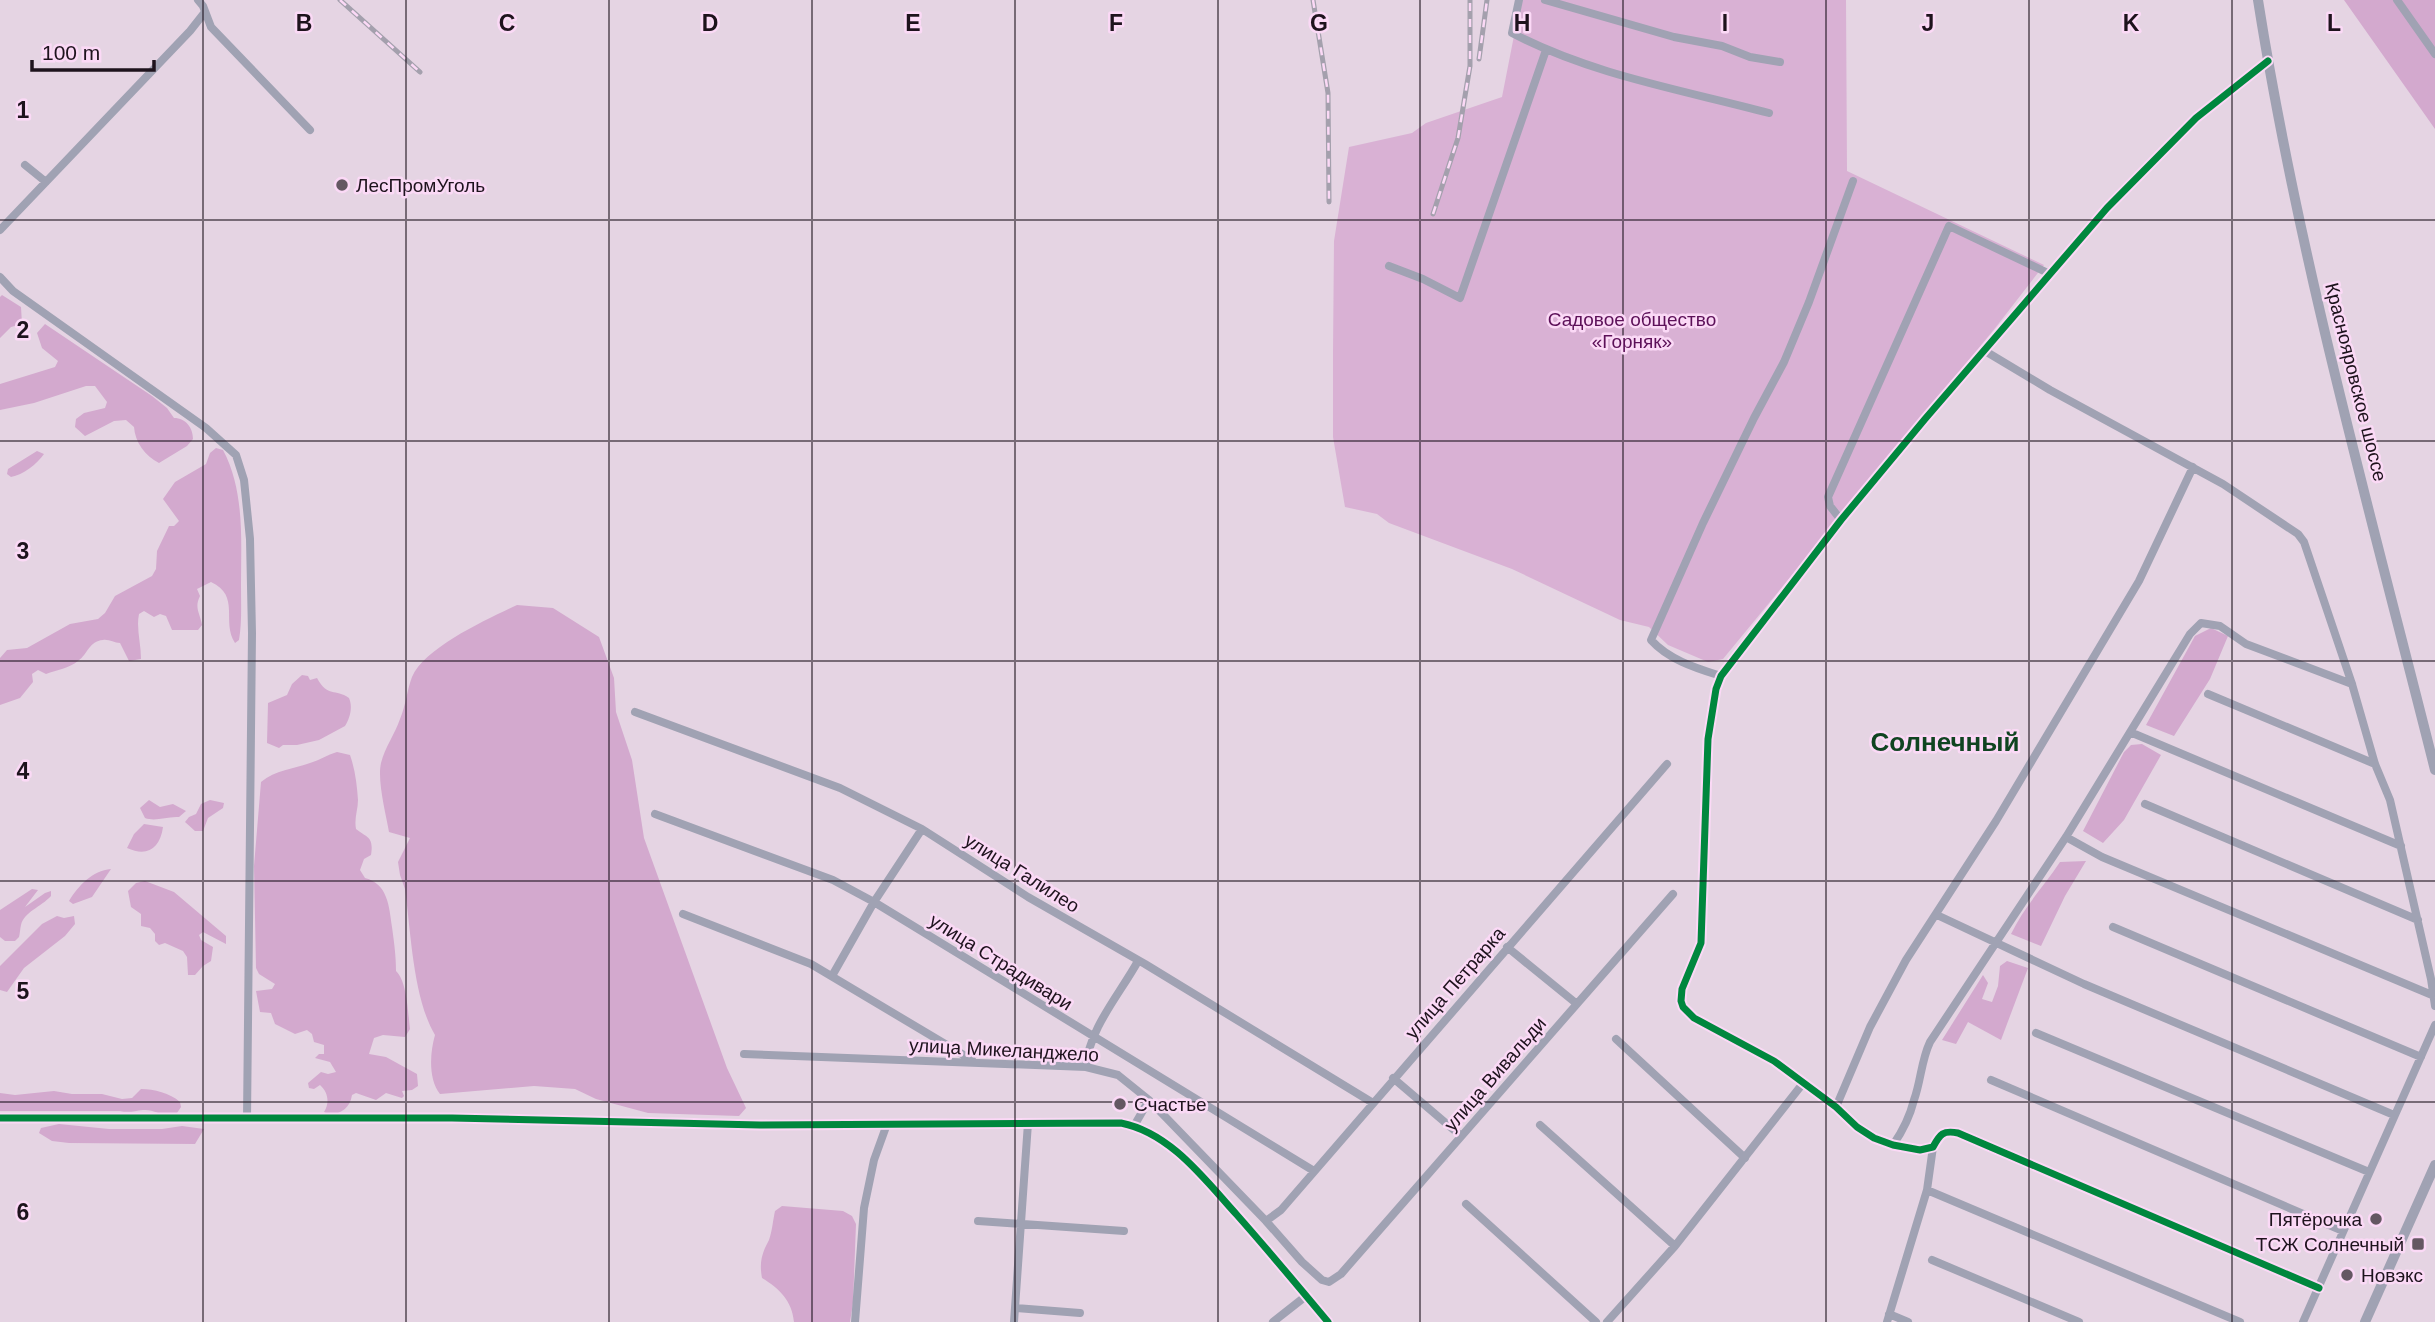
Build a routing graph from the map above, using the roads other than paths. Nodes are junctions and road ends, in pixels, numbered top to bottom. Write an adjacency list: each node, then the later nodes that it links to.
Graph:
1 (198, 0): 6 (street)
2 (1520, 0): 7 (street)
3 (1545, 0): 10 (street)
4 (2258, 0): 9 (street, Краснояровское шоссе)
5 (2397, 0): 8 (street)
6 (205, 12): 12 (street); 15 (street)
7 (1546, 50): 11 (street); 17 (street)
8 (2435, 54)
9 (2268, 61): 18 (street); 30 (street, Краснояровское шоссе)
10 (1780, 62)
11 (1769, 113)
12 (310, 130)
13 (25, 164): 15 (street)
14 (1853, 181): 23 (street)
15 (46, 182): 16 (street)
16 (0, 230)
17 (1389, 266)
18 (2050, 274): 20 (street); 22 (street)
19 (0, 277): 65 (street)
20 (1985, 351): 21 (street); 22 (street)
21 (2193, 467): 24 (street); 39 (street)
22 (1842, 520): 23 (street)
23 (1721, 677): 59 (street)
24 (2351, 684): 27 (street); 29 (street)
25 (2208, 694): 29 (street)
26 (635, 712): 33 (street, улица Галилео)
27 (2130, 732): 34 (street); 35 (street)
28 (1667, 764): 43 (street, улица Петрарка)
29 (2375, 764): 35 (street)
30 (2435, 770)
31 (2144, 804): 40 (street)
32 (655, 814): 37 (street, улица Страдивари)
33 (922, 829): 37 (street); 44 (street, улица Галилео)
34 (2066, 837): 42 (street); 46 (street)
35 (2401, 846): 40 (street)
36 (1673, 894): 47 (street, улица Вивальди)
37 (874, 902): 45 (street); 51 (street, улица Страдивари)
38 (683, 914): 45 (street)
39 (1937, 915): 42 (street); 62 (street)
40 (2418, 920): 46 (street)
41 (2113, 927): 54 (street)
42 (1993, 943): 63 (street); 71 (street)
43 (1507, 947): 47 (street); 57 (street, улица Петрарка)
44 (1139, 961): 51 (street); 61 (street, улица Галилео)
45 (832, 975): 55 (street)
46 (2432, 995): 48 (street)
47 (1577, 1004): 70 (street, улица Вивальди)
48 (2435, 1006)
49 (2435, 1025): 54 (street)
50 (2036, 1033): 76 (street)
51 (1093, 1037): 56 (street); 75 (street, улица Страдивари)
52 (1616, 1039): 73 (street)
53 (744, 1054): 55 (street, улица Микеланджело)
54 (2421, 1057): 63 (street)
55 (975, 1062): 56 (street, улица Микеланджело)
56 (1086, 1067): 60 (street, улица Микеланджело)
57 (1393, 1078): 61 (street, улица Петрарка); 70 (street)
58 (1991, 1080): 83 (street)
59 (1804, 1082): 62 (street); 73 (street)
60 (1149, 1100): 69 (street); 80 (street, улица Микеланджело)
61 (1373, 1103): 75 (street, улица Петрарка)
62 (1836, 1107): 71 (street)
63 (2394, 1115): 76 (street)
64 (0, 1118): 65 (street)
65 (247, 1119): 67 (street)
66 (1028, 1123): 67 (street); 69 (street); 81 (street)
67 (887, 1124): 92 (street)
68 (1540, 1125): 84 (street)
69 (1134, 1126): 88 (street)
70 (1461, 1136): 86 (street, улица Вивальди)
71 (1893, 1146): 72 (street)
72 (1933, 1147): 77 (street); 87 (street)
73 (1745, 1158): 84 (street)
74 (2435, 1165): 102 (street)
75 (1314, 1171): 80 (street, улица Петрарка)
76 (2369, 1172): 83 (street)
77 (1927, 1190): 91 (street); 100 (street)
78 (1466, 1205): 96 (street)
79 (978, 1221): 81 (street)
80 (1266, 1221): 86 (street, улица Микеланджело)
81 (1020, 1225): 82 (street); 89 (street)
82 (1124, 1231)
83 (2343, 1231): 87 (street)
84 (1675, 1246): 97 (street)
85 (1932, 1260): 99 (street)
86 (1341, 1274)
87 (2319, 1288): 101 (street)
88 (1306, 1296): 94 (street); 95 (street)
89 (1015, 1308): 90 (street); 93 (street)
90 (1080, 1314)
91 (1888, 1318): 98 (street)
92 (855, 1322)
93 (1014, 1322)
94 (1273, 1322)
95 (1328, 1322)
96 (1596, 1322)
97 (1606, 1322)
98 (1908, 1322)
99 (2079, 1322)
100 (2240, 1322)
101 (2304, 1322)
102 (2365, 1322)

